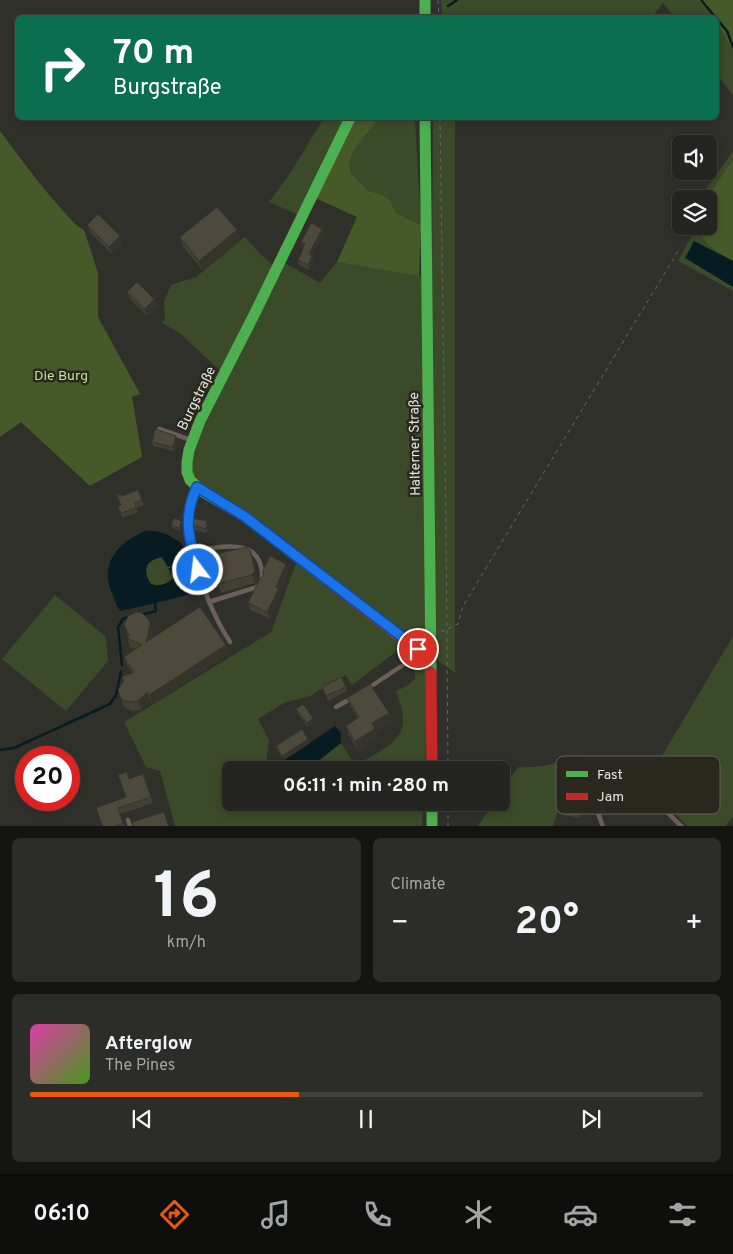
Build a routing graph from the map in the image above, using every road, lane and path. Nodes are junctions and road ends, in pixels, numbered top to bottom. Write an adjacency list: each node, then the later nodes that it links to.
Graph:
1 (425, 0): 3 (street)
2 (438, 0): 4 (path)
3 (425, 15)
4 (438, 15)
5 (349, 120): 10 (street, Burgstraße)
6 (426, 120): 17 (street, Halterner Straße)
7 (440, 120): 16 (path)
8 (680, 248): 16 (path)
9 (159, 429): 10 (lane)
10 (192, 440): 11 (street, Burgstraße)
11 (197, 487): 12 (lane); 19 (street)
12 (193, 552): 13 (lane); 15 (lane)
13 (195, 558): 14 (path); 15 (lane)
14 (167, 568)
15 (209, 602): 18 (lane)
16 (447, 629): 17 (path); 25 (path)
17 (432, 636): 20 (street, Halterner Straße)
18 (230, 642)
19 (418, 649): 20 (street); 21 (lane)
20 (432, 654): 24 (street, Halterner Straße)
21 (365, 691)
22 (358, 695): 23 (lane)
23 (336, 707)
24 (432, 761)
25 (448, 761)
26 (432, 811): 32 (street)
27 (448, 811): 33 (path)
28 (598, 814): 34 (lane)
29 (668, 814): 35 (lane)
30 (128, 820): 31 (lane)
31 (130, 826)
32 (432, 826)
33 (448, 826)
34 (603, 826)
35 (682, 826)

